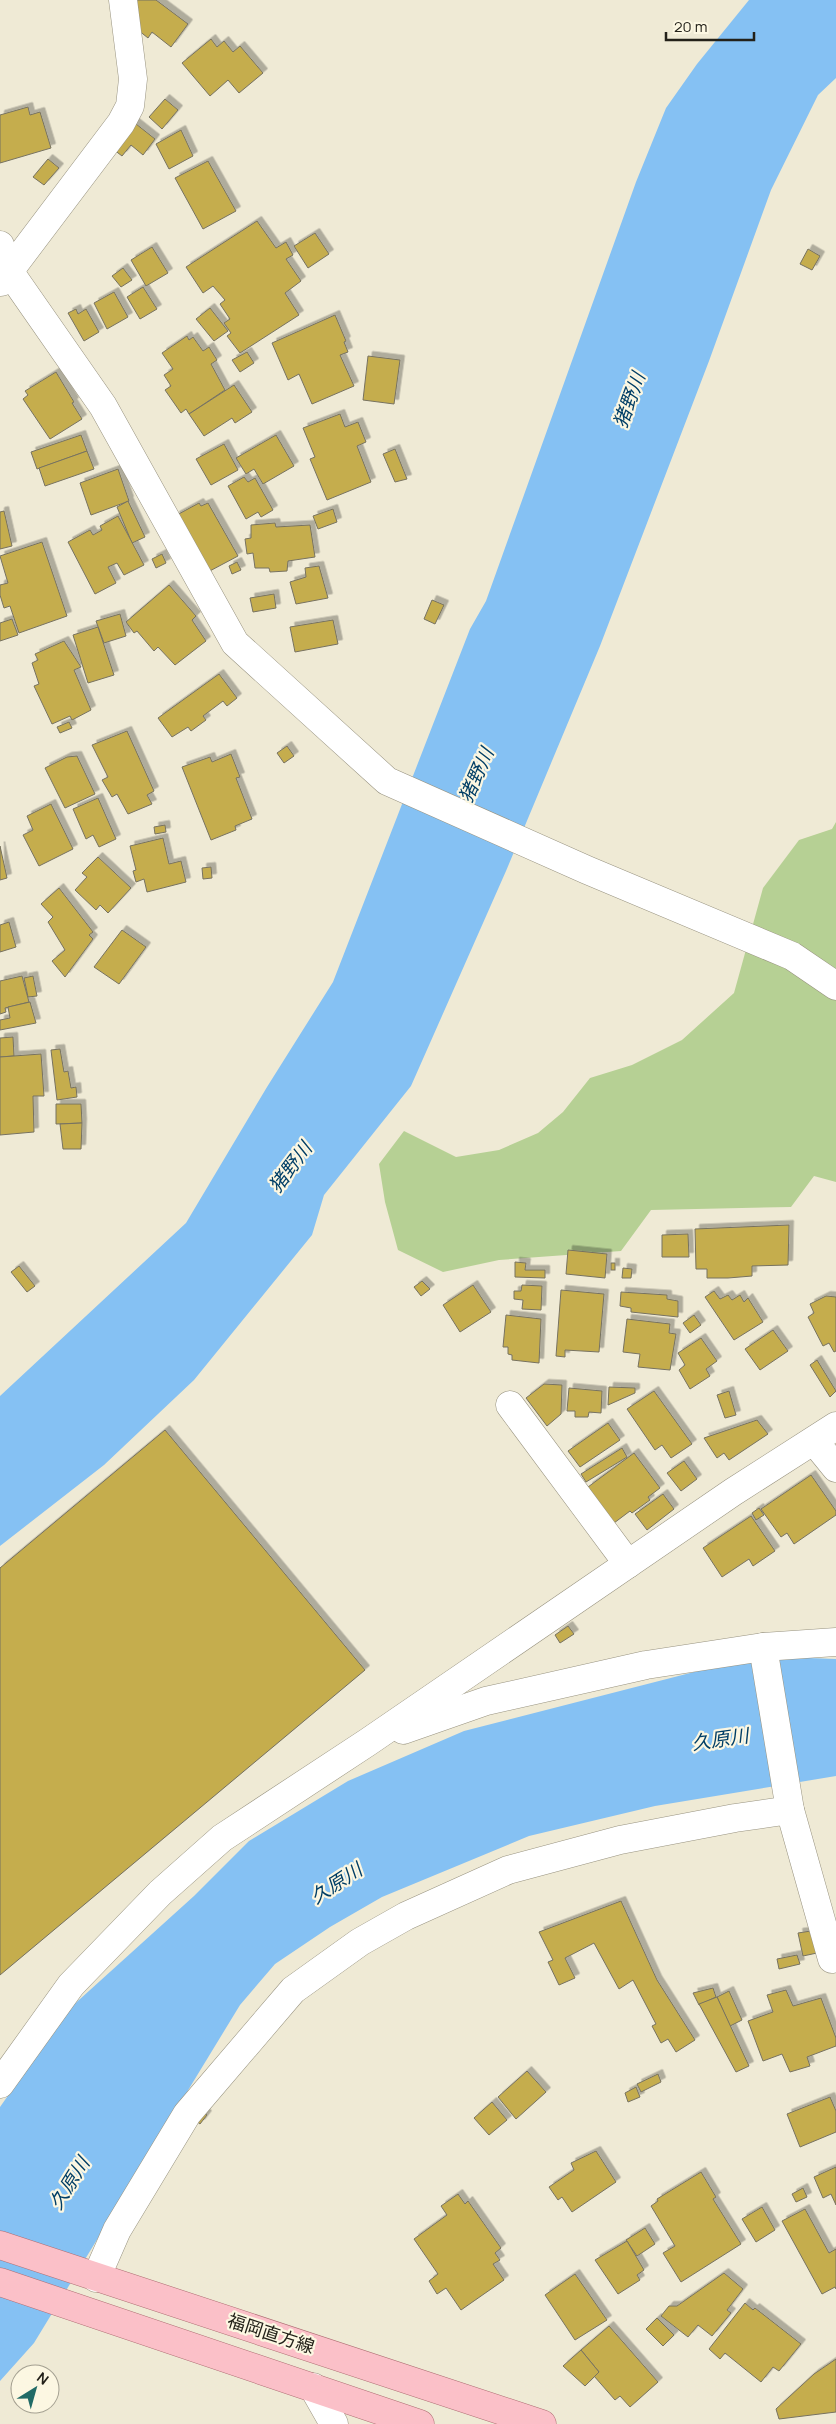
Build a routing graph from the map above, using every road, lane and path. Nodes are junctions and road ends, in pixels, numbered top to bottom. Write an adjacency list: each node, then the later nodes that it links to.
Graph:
1 (123, 0): 3 (street)
2 (0, 245): 3 (street)
3 (5, 277): 4 (street)
4 (836, 986)
5 (510, 1405): 9 (street)
6 (836, 1426): 7 (street)
7 (814, 1441): 8 (street); 9 (street)
8 (836, 1468)
9 (628, 1564): 12 (street)
10 (836, 1642): 11 (street)
11 (762, 1647): 12 (street); 13 (street)
12 (368, 1742): 15 (street)
13 (790, 1810): 14 (street); 17 (street)
14 (832, 1959)
15 (0, 2084)
16 (0, 2245): 17 (main road, 福岡直方線)
17 (91, 2276): 22 (main road, 福岡直方線)
18 (0, 2282): 19 (main road, 福岡直方線)
19 (313, 2387): 20 (street); 21 (main road, 福岡直方線)
20 (334, 2424)
21 (420, 2424)
22 (542, 2424)

